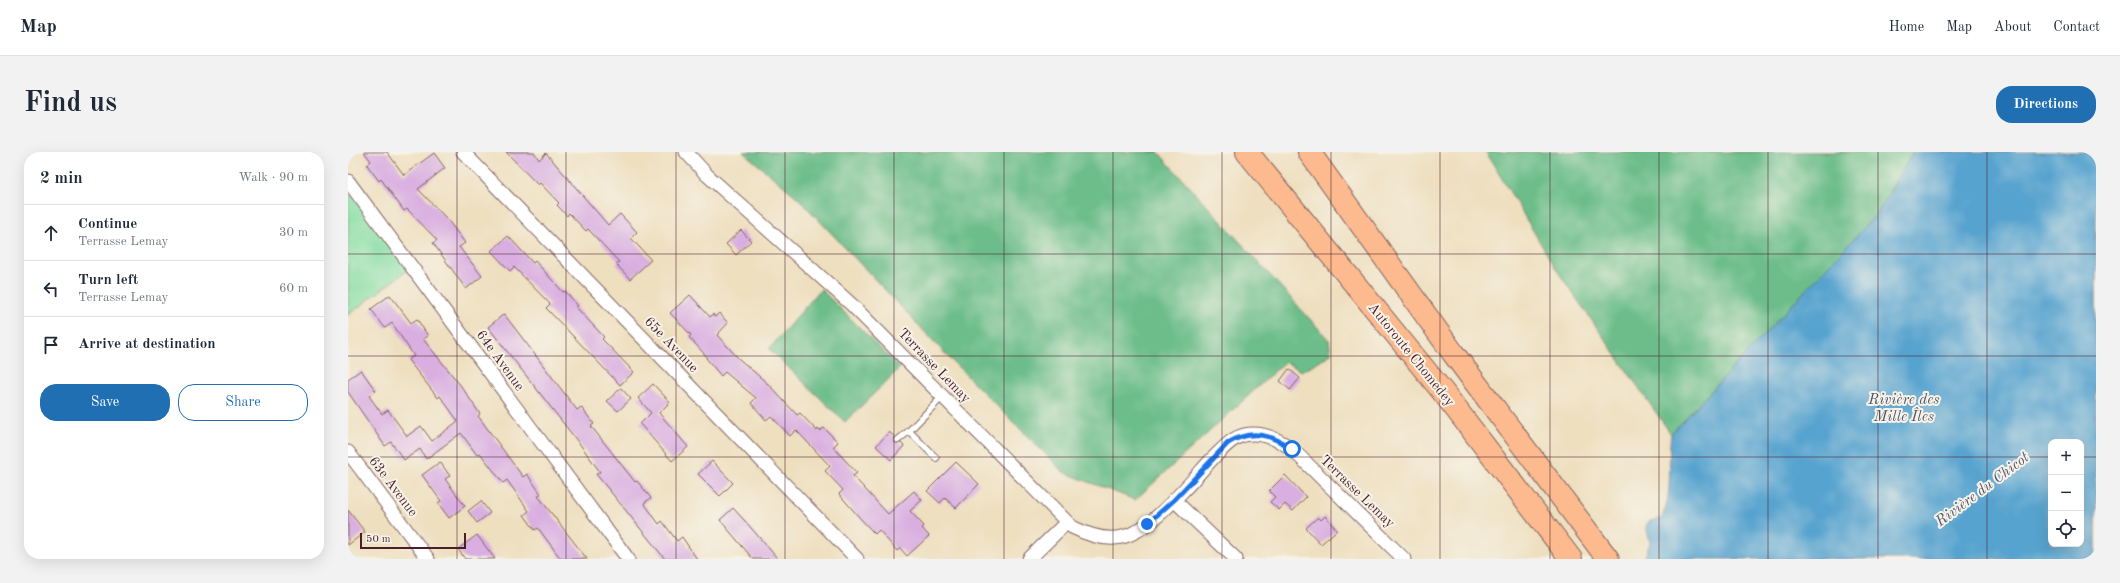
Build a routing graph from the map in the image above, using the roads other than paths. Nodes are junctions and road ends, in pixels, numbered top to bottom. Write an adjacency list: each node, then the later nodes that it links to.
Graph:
1 (463, 152): 16 (street, 65e Avenue)
2 (686, 152): 6 (street, Terrasse Lemay)
3 (1247, 152): 13 (highway, Autoroute Chomedey)
4 (1309, 152): 20 (highway)
5 (348, 181): 15 (street, 64e Avenue)
6 (943, 396): 7 (lane); 12 (street, Terrasse Lemay)
7 (909, 431): 8 (lane); 10 (lane)
8 (898, 440)
9 (348, 452): 14 (street, 63e Avenue)
10 (936, 458)
11 (1174, 500): 12 (street, Terrasse Lemay); 18 (street); 19 (street, Terrasse Lemay)
12 (1066, 523): 17 (street)
13 (1571, 558)
14 (428, 559)
15 (628, 559)
16 (857, 559)
17 (1029, 559)
18 (1236, 559)
19 (1404, 559)
20 (1608, 559)

